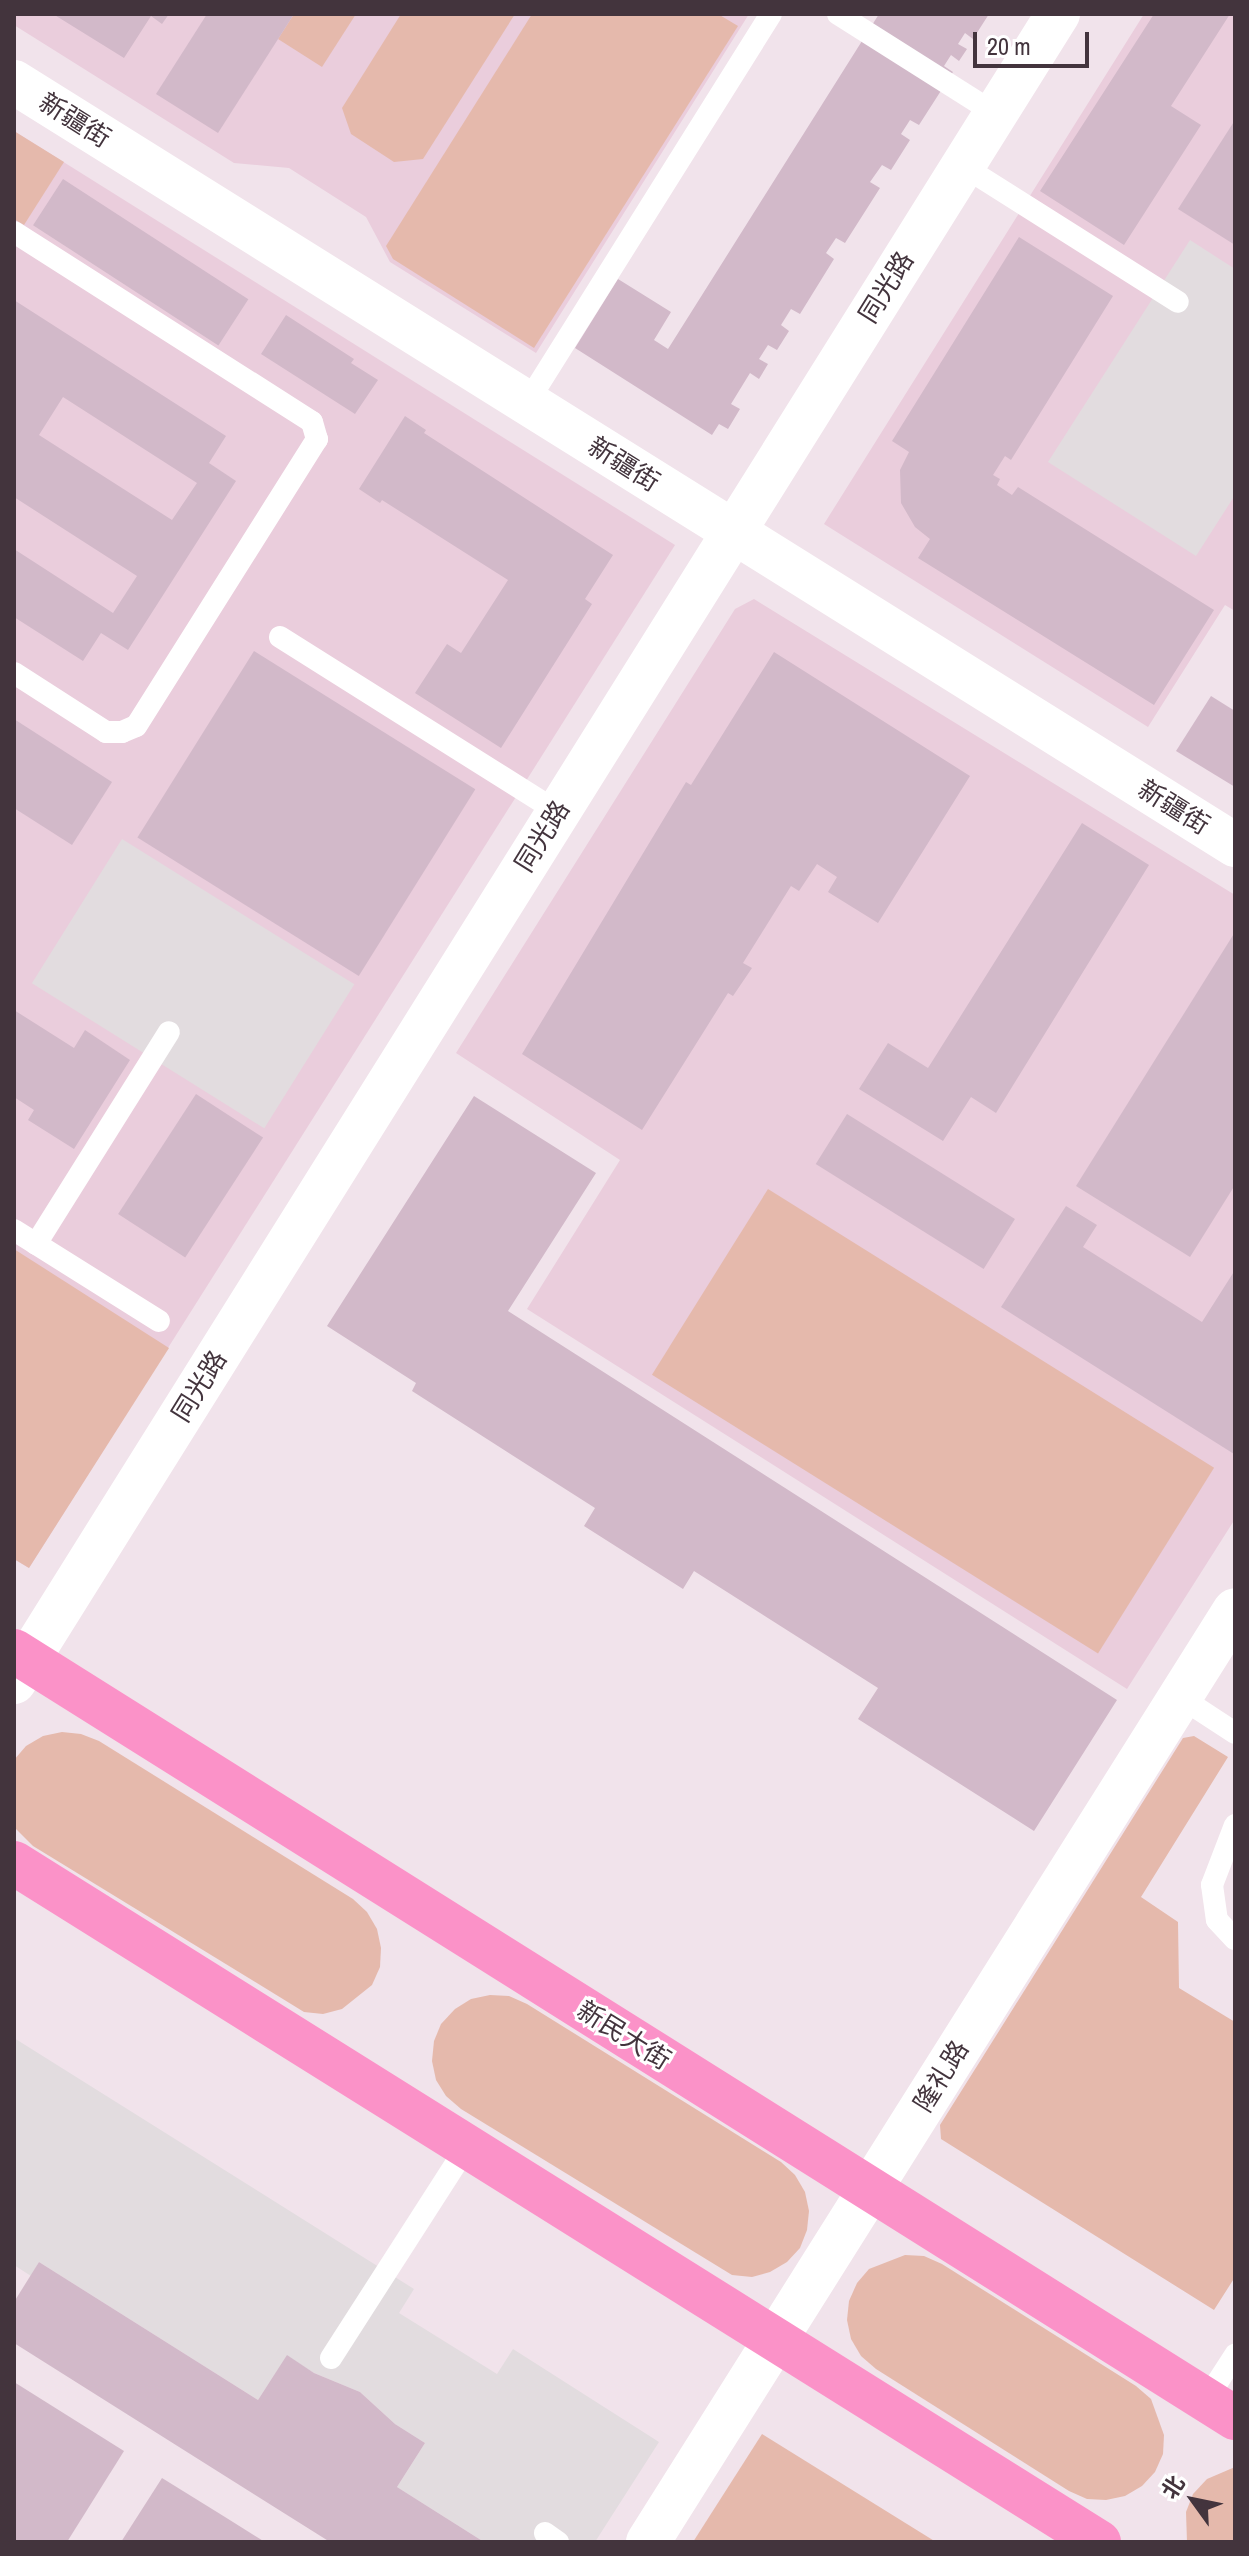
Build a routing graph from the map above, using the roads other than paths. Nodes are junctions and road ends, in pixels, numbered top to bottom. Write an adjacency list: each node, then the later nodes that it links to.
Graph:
1 (771, 14): 9 (lane)
2 (838, 14): 5 (lane)
3 (1058, 14): 5 (street, 同光路)
4 (14, 82): 9 (street, 新疆街)
5 (996, 114): 6 (street, 同光路)
6 (963, 166): 8 (lane); 10 (street, 同光路)
7 (14, 232): 12 (lane)
8 (1178, 302)
9 (527, 403): 10 (street, 新疆街)
10 (732, 532): 13 (street, 同光路); 14 (street, 新疆街)
11 (280, 637): 13 (lane)
12 (14, 673)
13 (558, 812): 20 (street, 同光路)
14 (1235, 845)
15 (169, 1032): 17 (lane)
16 (14, 1230): 17 (lane)
17 (36, 1244): 18 (lane)
18 (159, 1321)
19 (1235, 1610): 21 (street, 隆礼路)
20 (19, 1664): 27 (main road, 新民大街)
21 (1180, 1697): 22 (lane); 27 (street, 隆礼路)
22 (1235, 1733)
23 (1235, 1825): 25 (lane)
24 (14, 1863): 26 (main road)
25 (1235, 1939)
26 (467, 2146): 28 (main road); 30 (lane)
27 (870, 2189): 28 (street, 隆礼路); 31 (main road, 新民大街)
28 (776, 2340): 32 (street, 隆礼路); 33 (main road)
29 (1235, 2355): 31 (lane)
30 (331, 2358)
31 (1221, 2409)
32 (648, 2542)
33 (1099, 2542)

